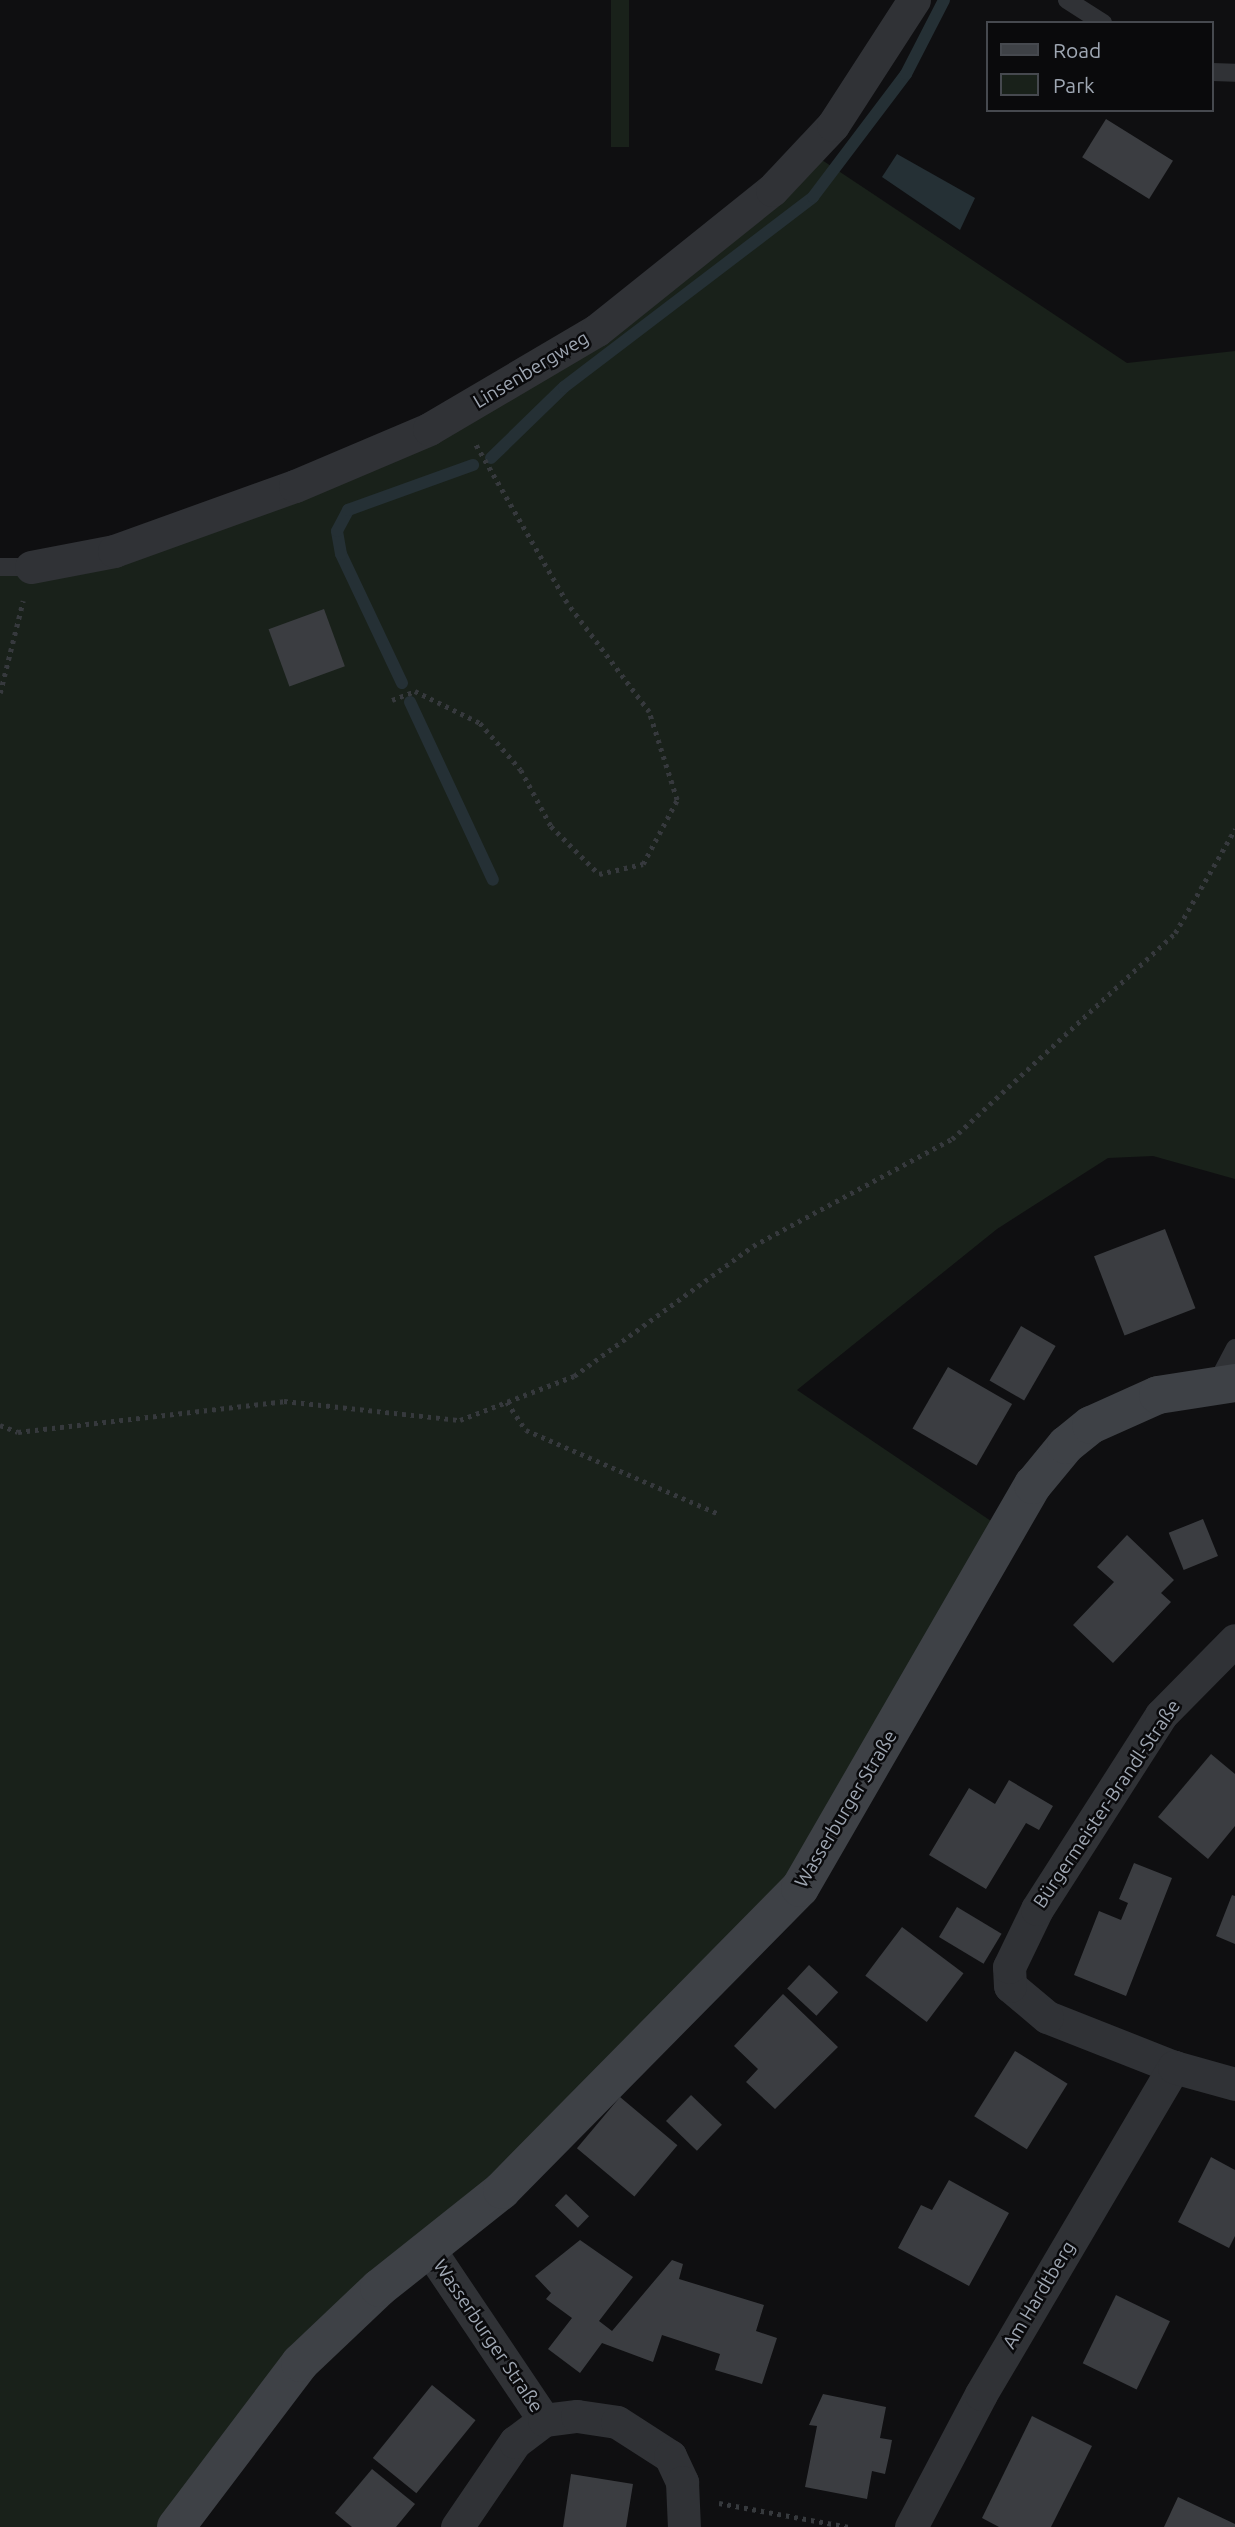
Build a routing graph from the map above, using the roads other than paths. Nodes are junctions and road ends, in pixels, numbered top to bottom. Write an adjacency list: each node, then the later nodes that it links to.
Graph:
1 (914, 0): 6 (street, Linsenbergweg)
2 (1067, 0): 3 (lane)
3 (1100, 21)
4 (1214, 72): 5 (lane)
5 (1235, 73)
6 (16, 566)
7 (1235, 1348): 8 (lane)
8 (1225, 1384): 12 (main road, Wasserburger Straße)
9 (1235, 1640): 10 (street, Bürgermeister-Brandl-Straße)
10 (1174, 2067): 11 (street); 17 (street, Am Hardtberg)
11 (1235, 2084)
12 (431, 2252): 13 (street, Wasserburger Straße); 15 (main road, Wasserburger Straße)
13 (544, 2420): 14 (street, Wasserburger Straße); 16 (street, Wasserburger Straße)
14 (684, 2512)
15 (176, 2527)
16 (457, 2527)
17 (911, 2527)

